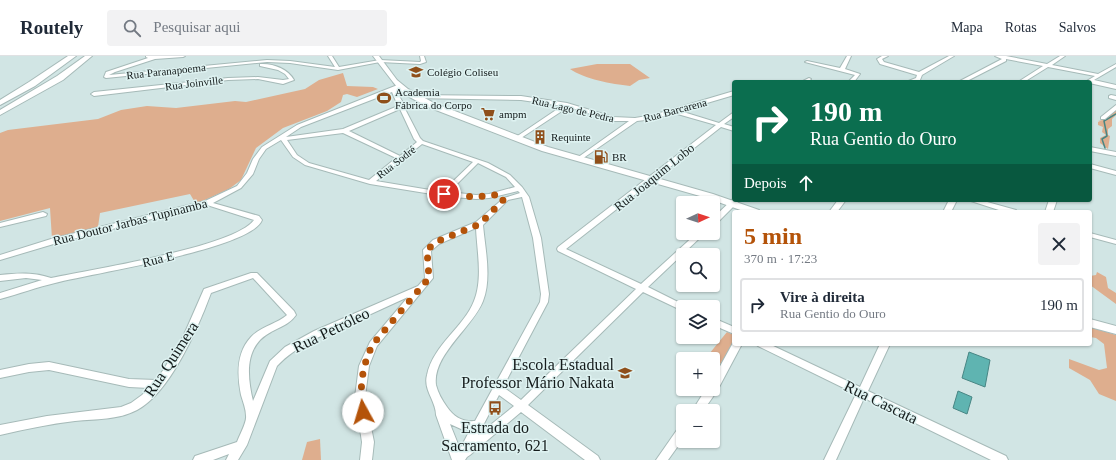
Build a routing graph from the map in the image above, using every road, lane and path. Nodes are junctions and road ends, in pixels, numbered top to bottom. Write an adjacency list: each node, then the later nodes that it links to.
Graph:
1 (73, 56): 34 (highway)
2 (89, 56): 39 (highway)
3 (144, 56): 13 (street)
4 (182, 56): 13 (street)
5 (330, 56): 19 (street)
6 (422, 56): 14 (street, Rua Paranapoema)
7 (850, 56): 20 (street)
8 (886, 56): 21 (street)
9 (952, 56): 21 (street)
10 (997, 56): 12 (street)
11 (1063, 56): 18 (street)
12 (1004, 57): 18 (street); 25 (street)
13 (153, 58): 15 (street, Rua Paranapoema)
14 (378, 58): 19 (street, Rua Paranapoema); 30 (main road)
15 (252, 62): 19 (street, Rua Paranapoema); 31 (street, Rua Joinville)
16 (807, 62): 20 (street)
17 (1116, 65): 22 (street)
18 (1047, 66): 22 (street); 26 (street)
19 (338, 69)
20 (842, 70): 23 (street)
21 (920, 74): 24 (street)
22 (1098, 75): 27 (street)
23 (853, 80)
24 (914, 80)
25 (965, 80)
26 (1024, 80)
27 (1090, 80)
28 (1092, 82): 29 (street)
29 (1116, 87)
30 (396, 88): 33 (main road); 36 (street); 46 (street, Rua Doutor Jarbas Tupinamba)
31 (94, 94)
32 (732, 95): 38 (street, Rua Barcarena)
33 (415, 96): 35 (street, Rua Lago de Pedra); 47 (main road)
34 (0, 103)
35 (567, 105): 42 (street, Rua Lago de Pedra); 47 (street)
36 (402, 106): 45 (street); 48 (street)
37 (1116, 107): 41 (street)
38 (674, 111): 42 (street, Rua Barcarena); 43 (street)
39 (0, 113)
40 (732, 115): 43 (street, Rua Joaquim Lobo)
41 (1102, 118)
42 (635, 120): 52 (street, Rua Barcarena)
43 (719, 125): 44 (street); 56 (street, Rua Joaquim Lobo)
44 (732, 128)
45 (344, 131): 46 (street); 51 (street)
46 (283, 138): 57 (street); 65 (street, Rua Doutor Jarbas Tupinamba)
47 (518, 138): 52 (main road)
48 (421, 142): 51 (street, Rua Sodré); 53 (street)
49 (1092, 148): 50 (street)
50 (1116, 154)
51 (400, 158): 57 (street, Rua Sodré)
52 (579, 159): 56 (main road)
53 (477, 161): 58 (street); 59 (street)
54 (1092, 167): 55 (street)
55 (1116, 173)
56 (651, 179): 62 (main road); 79 (street, Rua Joaquim Lobo)
57 (370, 182): 59 (street)
58 (522, 191): 60 (street); 61 (street); 92 (street)
59 (444, 194): 60 (street)
60 (495, 195): 61 (street)
61 (504, 200): 70 (street)
62 (732, 201)
63 (735, 202): 66 (main road); 69 (street)
64 (979, 202): 67 (street)
65 (207, 203): 75 (street, Rua Doutor Jarbas Tupinamba); 77 (street, Rua E)
66 (751, 210)
67 (1006, 210)
68 (43, 214): 71 (street)
69 (720, 216)
70 (480, 224): 78 (street); 95 (street)
71 (0, 225)
72 (1092, 236): 74 (street)
73 (694, 240): 79 (street)
74 (1116, 242)
75 (0, 258)
76 (0, 278): 77 (street)
77 (51, 280): 80 (street, Rua E)
78 (423, 287): 96 (street, Rua Petróleo); 105 (street)
79 (641, 289): 81 (street); 94 (street)
80 (0, 296)
81 (676, 305)
82 (720, 324): 84 (street)
83 (1092, 324): 85 (main road)
84 (732, 330)
85 (1116, 330)
86 (736, 346): 90 (street)
87 (765, 346): 93 (street, Rua Cascata)
88 (884, 346): 93 (street)
89 (0, 374): 91 (street)
90 (720, 375)
91 (158, 384): 96 (street, Rua Quimera); 98 (street, Rua Quimera)
92 (497, 388): 94 (street); 97 (street)
93 (863, 393): 101 (street, Rua Cascata); 108 (street)
94 (521, 406): 102 (street); 106 (street)
95 (441, 408): 97 (street); 102 (street)
96 (252, 418): 100 (street, Rua Petróleo)
97 (477, 426): 102 (street)
98 (0, 430)
99 (676, 440): 107 (street)
100 (241, 445): 103 (street); 104 (street, Rua Petróleo)
101 (989, 457): 109 (street, Rua Cascata)
102 (459, 458)
103 (199, 460)
104 (232, 460)
105 (366, 460)
106 (594, 460)
107 (662, 460)
108 (830, 460)
109 (1002, 460)

